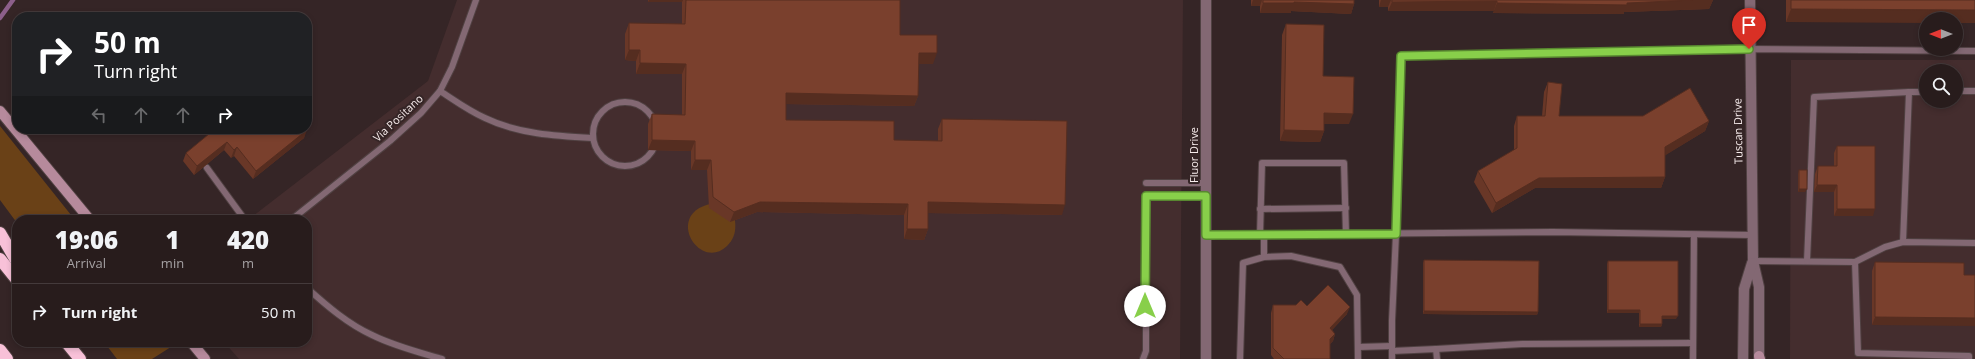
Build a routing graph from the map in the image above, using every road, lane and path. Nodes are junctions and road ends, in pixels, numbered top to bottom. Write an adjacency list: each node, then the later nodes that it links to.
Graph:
1 (476, 0): 6 (lane, Via Positano)
2 (1206, 0): 16 (street, Fluor Drive)
3 (1750, 0): 4 (street, Tuscan Drive)
4 (1749, 49): 5 (lane); 26 (lane); 30 (street, Tuscan Drive)
5 (1975, 51)
6 (440, 91): 14 (lane); 23 (lane, Via Positano)
7 (1963, 91): 8 (lane)
8 (1975, 91)
9 (1909, 92): 10 (lane); 31 (lane); 37 (lane)
10 (1919, 92)
11 (0, 111): 12 (main road)
12 (12, 126)
13 (19, 134): 21 (main road)
14 (593, 138): 14 (lane)
15 (207, 168): 22 (lane)
16 (1206, 182): 17 (lane); 18 (street, Fluor Drive)
17 (1146, 183)
18 (1206, 196): 27 (street, Fluor Drive); 56 (lane)
19 (1346, 208): 20 (lane); 20 (lane); 25 (lane)
20 (1260, 209): 28 (lane)
21 (86, 215)
22 (241, 215)
23 (297, 215)
24 (0, 233): 33 (highway)
25 (1346, 234): 26 (lane); 28 (lane)
26 (1396, 234): 29 (lane); 46 (lane)
27 (1206, 235): 28 (lane); 57 (street, Fluor Drive)
28 (1262, 235): 34 (lane)
29 (1694, 235): 30 (lane); 41 (lane)
30 (1752, 235): 36 (street, Tuscan Drive)
31 (1903, 242): 32 (lane); 38 (lane)
32 (1975, 243)
33 (12, 253)
34 (1264, 257): 45 (lane); 58 (lane)
35 (0, 259): 39 (highway)
36 (1753, 261): 37 (lane); 50 (street, Tuscan Drive); 63 (street, Tuscan Drive)
37 (1807, 261): 38 (lane)
38 (1855, 262): 49 (lane)
39 (12, 274)
40 (312, 293): 55 (lane)
41 (1693, 343): 47 (lane); 62 (lane)
42 (70, 347): 52 (highway)
43 (194, 347): 53 (main road)
44 (197, 347): 54 (main road)
45 (1358, 347): 46 (lane); 59 (lane)
46 (1392, 349): 47 (lane); 60 (lane)
47 (1436, 349): 61 (lane)
48 (0, 350): 51 (highway)
49 (1971, 357)
50 (1760, 358)
51 (7, 359)
52 (80, 359)
53 (195, 359)
54 (205, 359)
55 (442, 359)
56 (1143, 359)
57 (1206, 359)
58 (1240, 359)
59 (1358, 359)
60 (1392, 359)
61 (1437, 359)
62 (1693, 359)
63 (1743, 359)

